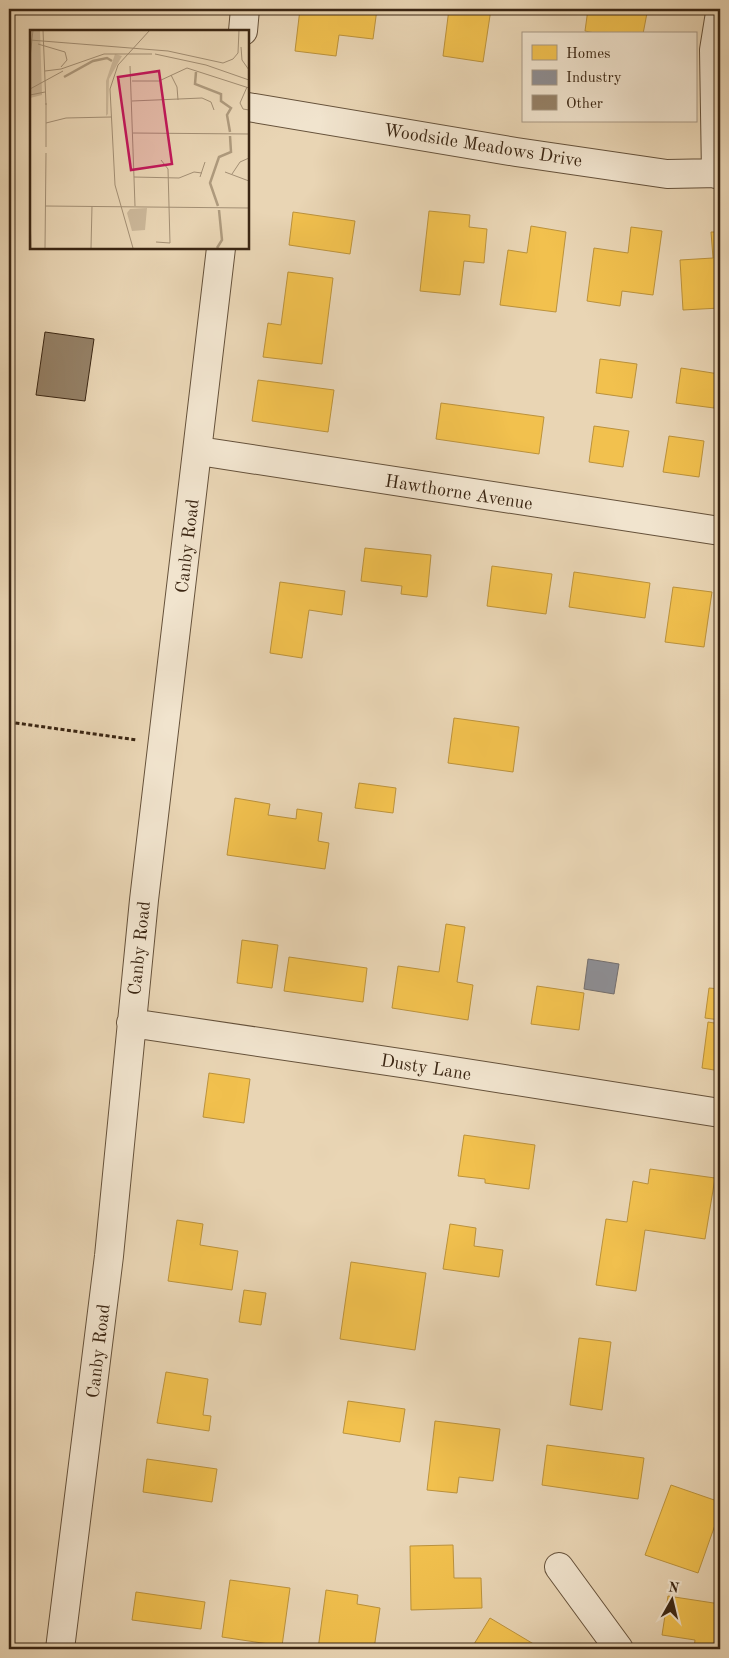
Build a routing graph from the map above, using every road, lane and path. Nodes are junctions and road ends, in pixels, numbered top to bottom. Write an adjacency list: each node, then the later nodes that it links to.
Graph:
1 (246, 9): 3 (street)
2 (720, 12): 5 (street)
3 (243, 30)
4 (249, 107): 5 (street, Woodside Meadows Drive)
5 (718, 174)
6 (221, 249): 7 (street, Canby Road)
7 (199, 451): 8 (street, Hawthorne Avenue); 11 (street, Canby Road)
8 (720, 531)
9 (9, 722): 10 (path)
10 (138, 740)
11 (131, 1023): 12 (street, Dusty Lane); 14 (street, Canby Road)
12 (720, 1113)
13 (559, 1567): 15 (street)
14 (60, 1649)
15 (619, 1649)

